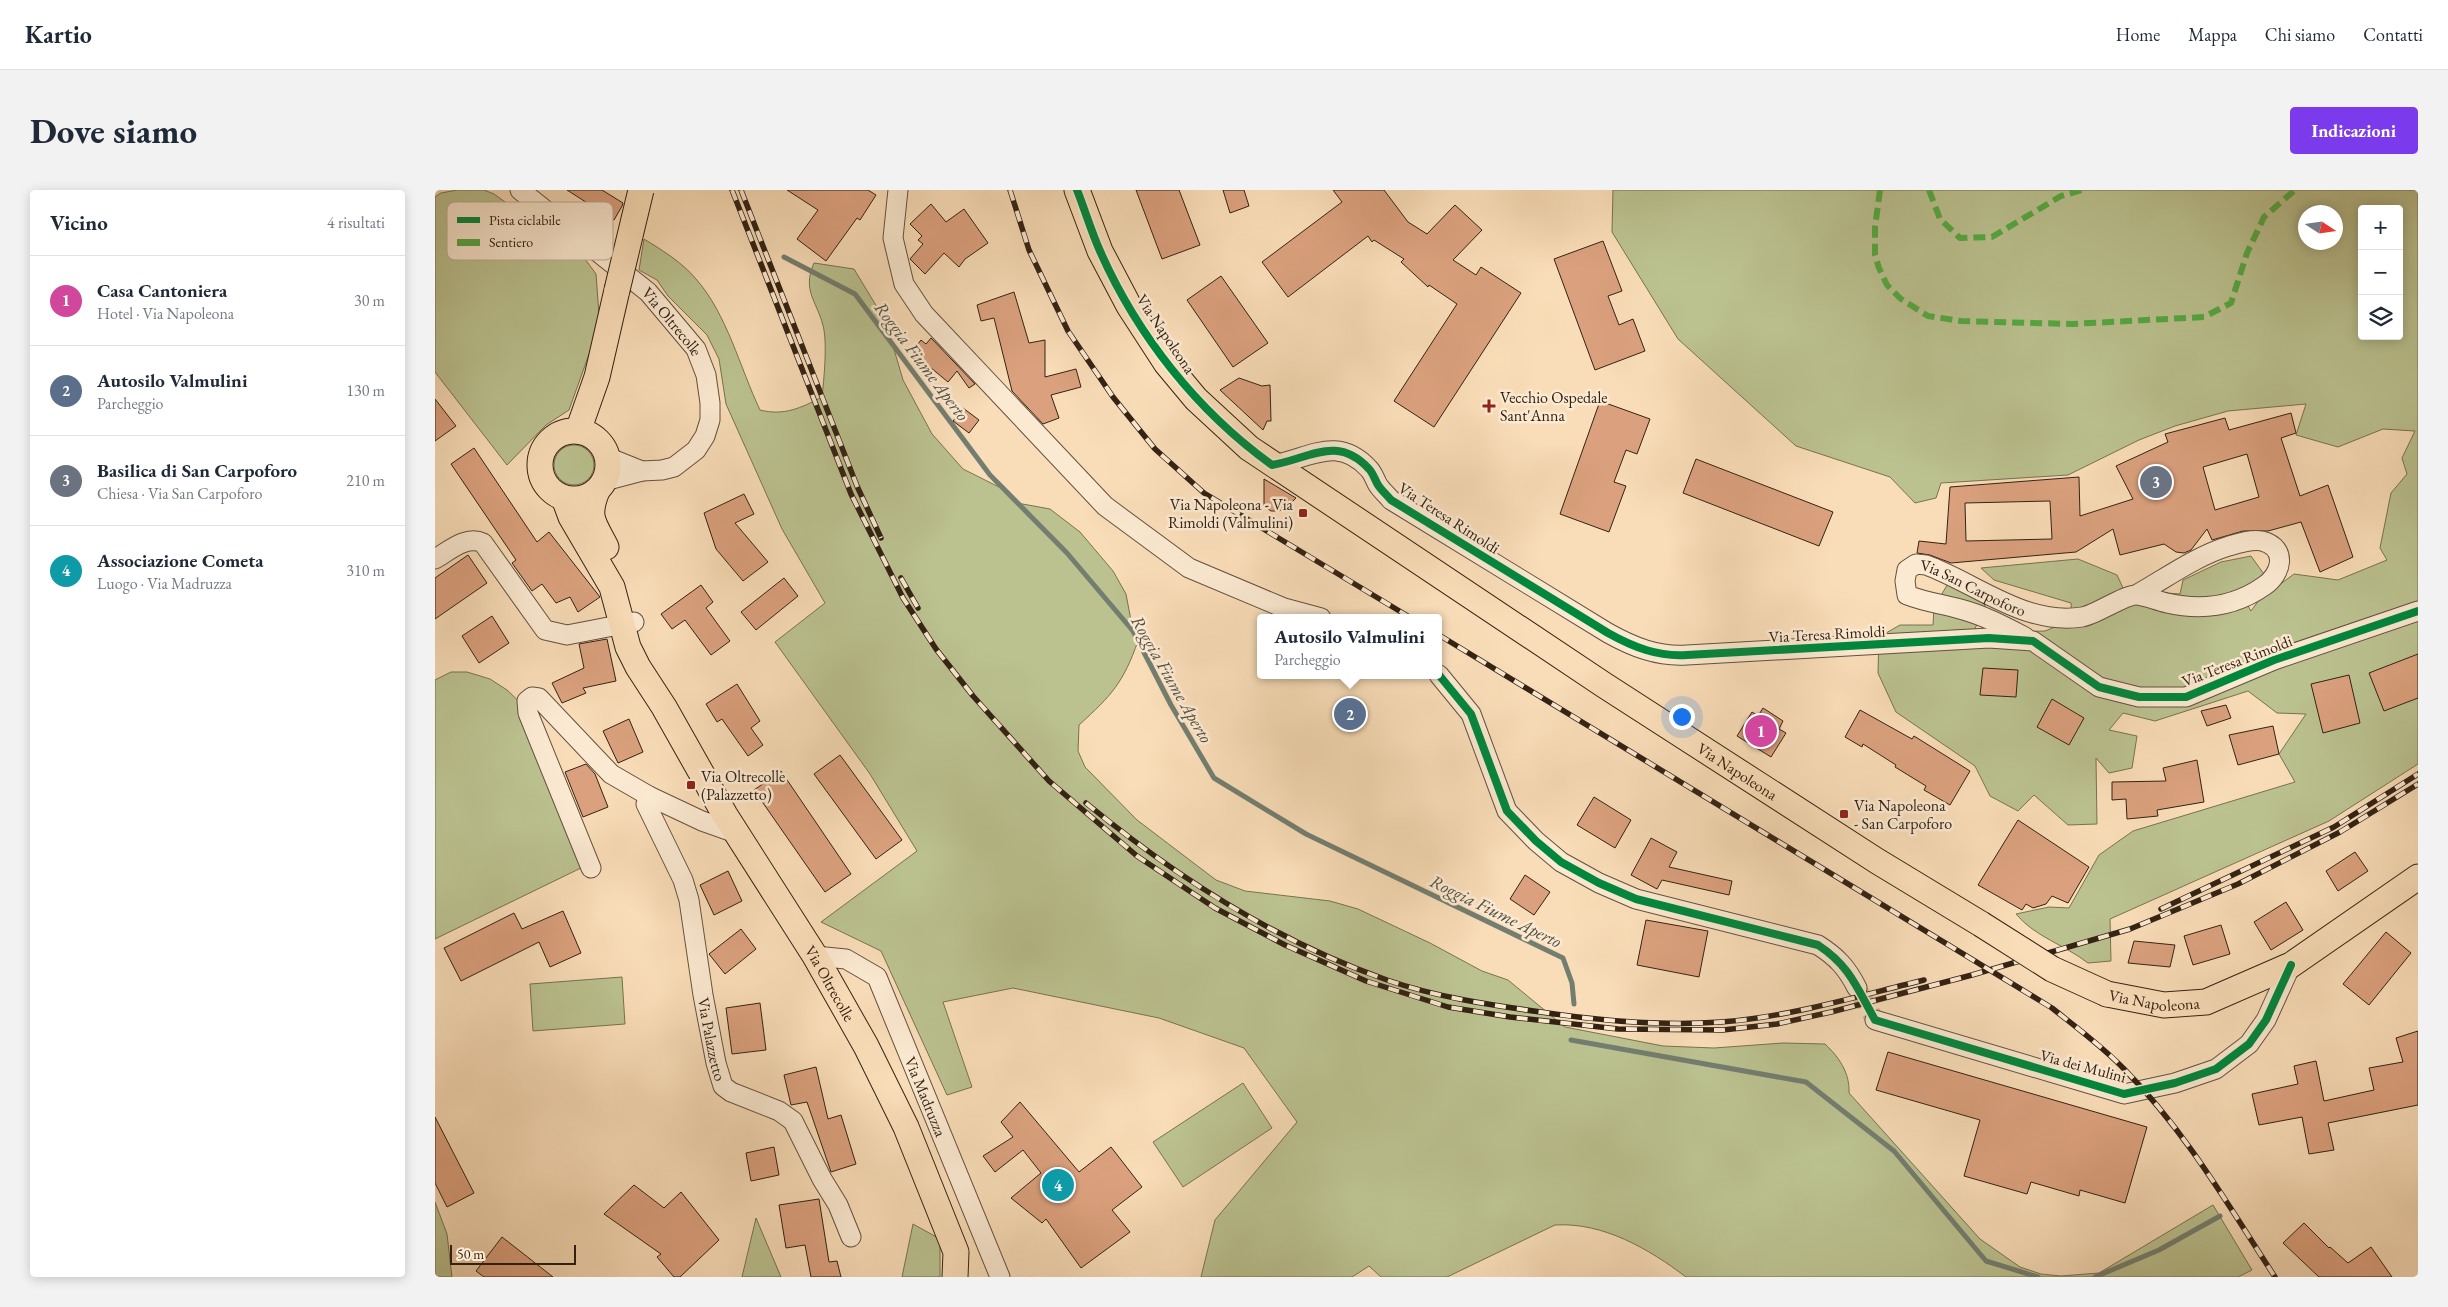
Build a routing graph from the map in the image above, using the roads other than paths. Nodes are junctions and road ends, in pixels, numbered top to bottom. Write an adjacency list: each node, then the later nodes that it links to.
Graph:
1 (520, 190): 5 (street, Via Oltrecolle)
2 (641, 190): 7 (main road, bridge)
3 (898, 190): 15 (street)
4 (1077, 190): 8 (main road, Via Napoleona)
5 (535, 202)
6 (609, 260): 9 (street, Via Oltrecolle)
7 (594, 443): 9 (street, Via Oltrecolle); 10 (main road); 11 (main road)
8 (1272, 465): 17 (street, Via Teresa Rimoldi); 24 (main road, Via Napoleona, bridge)
9 (642, 471): 10 (street, Via Oltrecolle)
10 (601, 486): 11 (main road); 16 (main road, Via Oltrecolle)
11 (565, 498): 16 (main road, Via Oltrecolle)
12 (435, 559): 16 (street)
13 (2136, 595): 13 (street, Via San Carpoforo); 17 (street, Via San Carpoforo)
14 (2418, 611): 17 (street, Via Teresa Rimoldi)
15 (1306, 614)
16 (627, 623): 20 (main road, Via Oltrecolle)
17 (2033, 641)
18 (1442, 679): 25 (street)
19 (649, 796): 20 (street); 21 (street); 27 (street, Via Palazzetto)
20 (736, 833): 23 (main road, Via Oltrecolle)
21 (591, 868)
22 (2418, 876): 24 (main road, Via Napoleona)
23 (815, 956): 28 (main road, Via Oltrecolle); 29 (street, Via Madruzza)
24 (2291, 965): 26 (street, Via dei Mulini)
25 (1857, 988)
26 (1875, 1020)
27 (851, 1237)
28 (955, 1277)
29 (1001, 1277)

